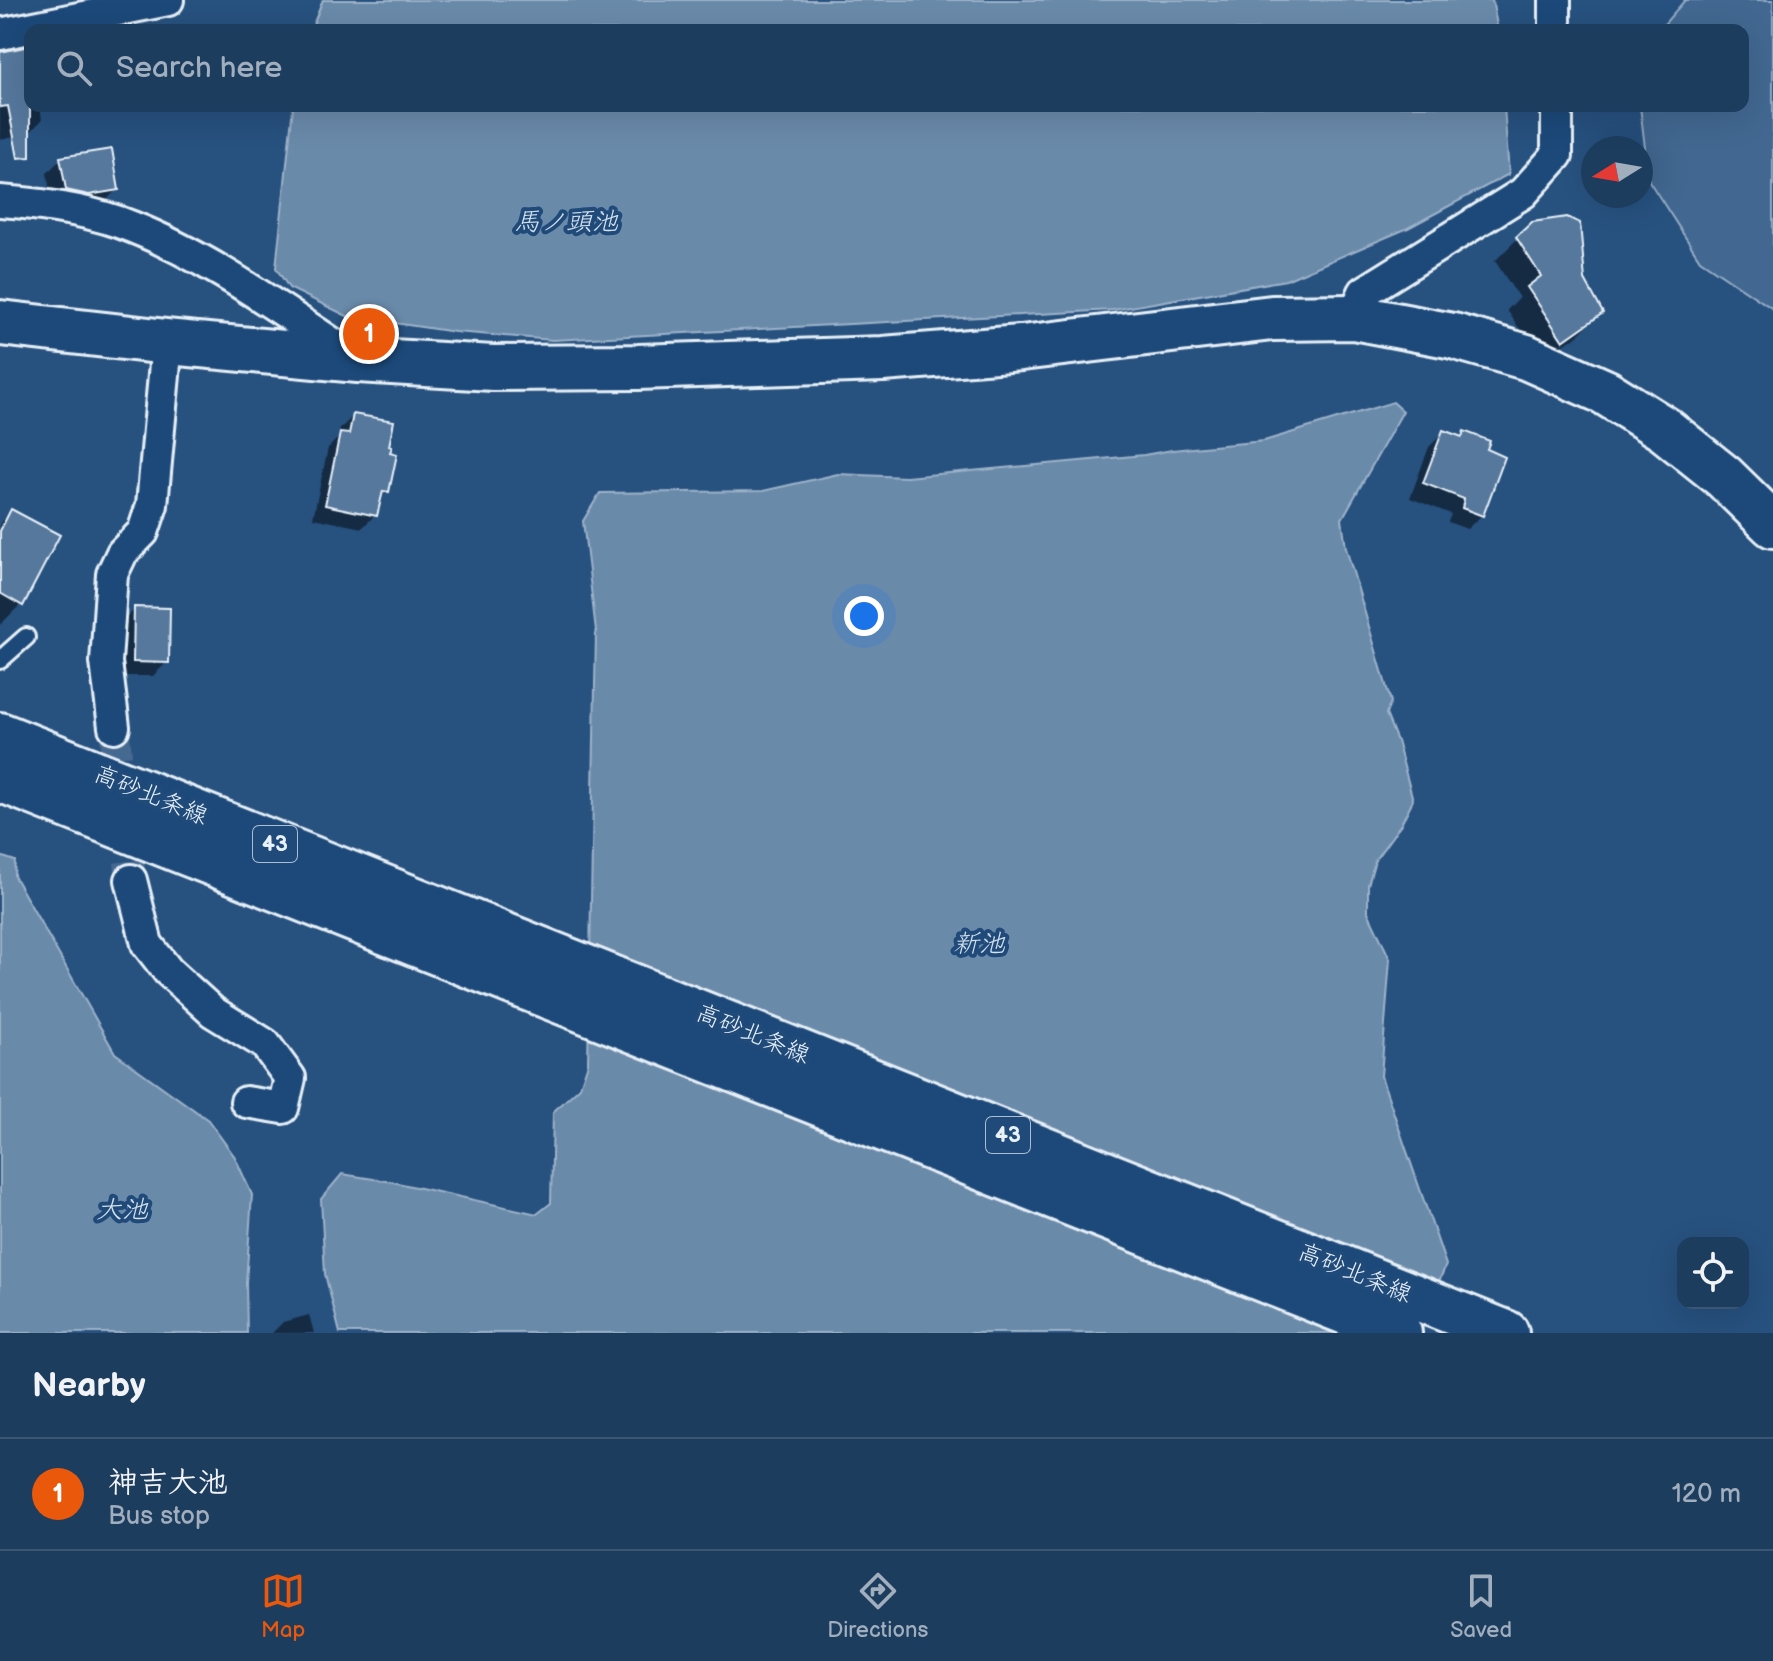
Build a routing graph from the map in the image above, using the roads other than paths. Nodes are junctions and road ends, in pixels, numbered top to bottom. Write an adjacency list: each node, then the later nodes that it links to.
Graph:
1 (168, 0): 3 (street)
2 (1555, 0): 4 (street)
3 (52, 12): 5 (street)
4 (1555, 24)
5 (0, 34)
6 (1557, 112): 8 (street)
7 (0, 201): 11 (street)
8 (1353, 317): 11 (main road); 12 (main road)
9 (0, 323): 10 (main road)
10 (167, 342): 11 (main road); 15 (street)
11 (358, 360)
12 (1773, 525)
13 (26, 637): 14 (lane)
14 (0, 660)
15 (114, 727)
16 (0, 735): 19 (main road, 高砂北条線 / 43)
17 (0, 779): 19 (main road, 高砂北条線 / 43)
18 (131, 880): 20 (street)
19 (539, 971): 21 (main road, 高砂北条線 / 43); 22 (main road, 高砂北条線 / 43)
20 (246, 1102)
21 (1399, 1333)
22 (1506, 1333)

